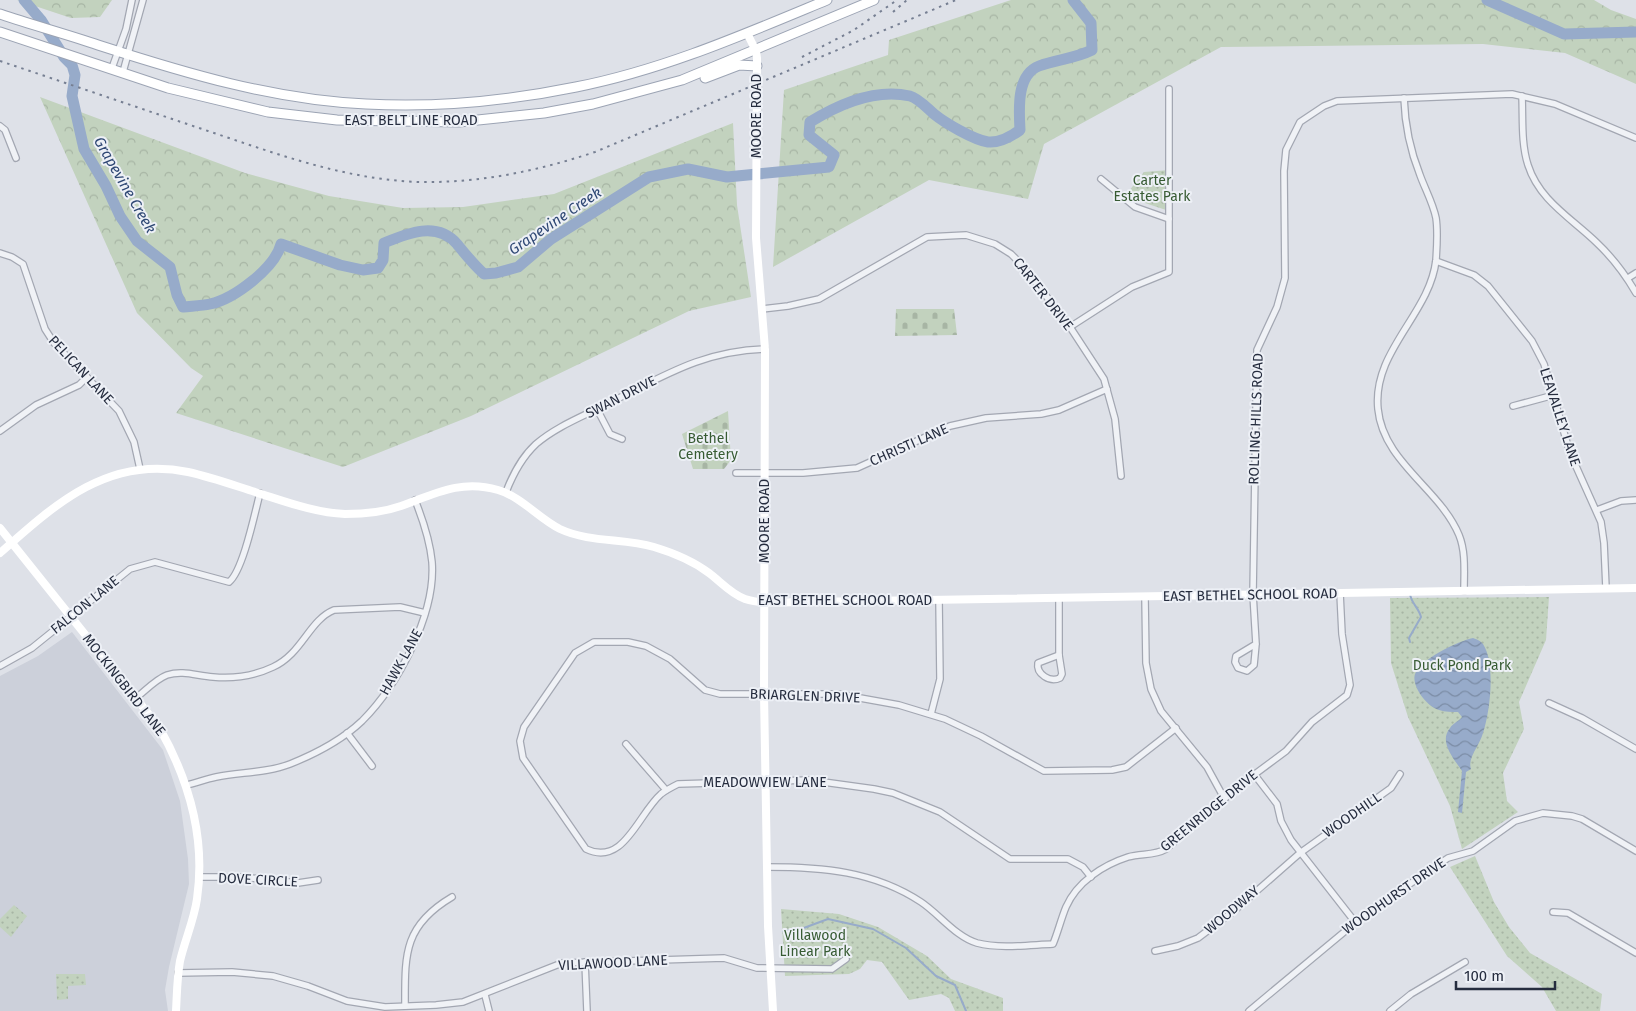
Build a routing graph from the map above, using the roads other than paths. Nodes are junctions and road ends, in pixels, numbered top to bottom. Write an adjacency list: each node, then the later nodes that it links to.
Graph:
1 (132, 0): 9 (street)
2 (143, 0): 10 (street)
3 (827, 0): 7 (main road, EAST BELT LINE ROAD)
4 (874, 0): 8 (main road, EAST BELT LINE ROAD)
5 (0, 14): 9 (main road, EAST BELT LINE ROAD)
6 (0, 32): 12 (main road, EAST BELT LINE ROAD)
7 (747, 33): 8 (street, MOORE ROAD); 18 (main road, EAST BELT LINE ROAD)
8 (756, 50): 11 (street, MOORE ROAD); 14 (main road, EAST BELT LINE ROAD)
9 (118, 51): 10 (main road, EAST BELT LINE ROAD); 12 (street)
10 (129, 54): 13 (street); 18 (main road, EAST BELT LINE ROAD)
11 (757, 66): 14 (main road); 30 (street, MOORE ROAD)
12 (112, 68): 13 (main road, EAST BELT LINE ROAD)
13 (123, 72): 19 (main road, EAST BELT LINE ROAD)
14 (682, 80): 19 (main road, EAST BELT LINE ROAD)
15 (1169, 89): 24 (street)
16 (1522, 96): 17 (street, ROLLING HILLS ROAD); 21 (street, ROLLING HILLS ROAD); 28 (street)
17 (1404, 98): 26 (street); 56 (street, ROLLING HILLS ROAD)
18 (366, 104): 19 (main road)
19 (365, 121)
20 (0, 126): 22 (street)
21 (1636, 138)
22 (16, 158)
23 (1101, 179): 24 (street)
24 (1169, 218): 31 (street)
25 (0, 253): 33 (street, PELICAN LANE)
26 (1436, 261): 35 (street, LEAVALLEY LANE); 54 (street)
27 (1636, 273): 28 (street)
28 (1628, 278): 29 (street)
29 (1636, 293)
30 (762, 309): 31 (street, CARTER DRIVE); 32 (street, MOORE ROAD)
31 (1070, 327): 34 (street, CARTER DRIVE)
32 (766, 348): 37 (street, SWAN DRIVE); 42 (street, MOORE ROAD)
33 (87, 377): 38 (street); 40 (street, PELICAN LANE)
34 (1107, 389): 42 (street, CHRISTI LANE); 43 (street, CARTER DRIVE)
35 (1554, 395): 36 (street); 48 (street, LEAVALLEY LANE)
36 (1513, 406)
37 (598, 409): 39 (street); 44 (street, SWAN DRIVE)
38 (0, 431)
39 (622, 439)
40 (140, 469): 45 (street, EAST BETHEL SCHOOL ROAD); 50 (street, EAST BETHEL SCHOOL ROAD)
41 (736, 473): 42 (street, CHRISTI LANE)
42 (764, 474): 60 (street, MOORE ROAD)
43 (1121, 476)
44 (506, 492): 46 (street, EAST BETHEL SCHOOL ROAD); 60 (street, EAST BETHEL SCHOOL ROAD)
45 (260, 493): 46 (street, EAST BETHEL SCHOOL ROAD); 62 (street, FALCON LANE)
46 (415, 500): 61 (street, HAWK LANE)
47 (1636, 500): 48 (street)
48 (1597, 510): 52 (street, LEAVALLEY LANE)
49 (0, 528): 50 (street, MOCKINGBIRD LANE)
50 (12, 543): 51 (street, EAST BETHEL SCHOOL ROAD); 62 (street, MOCKINGBIRD LANE)
51 (0, 553)
52 (1606, 588): 53 (street, EAST BETHEL SCHOOL ROAD); 54 (street, EAST BETHEL SCHOOL ROAD)
53 (1636, 588)
54 (1464, 591): 55 (street, EAST BETHEL SCHOOL ROAD)
55 (1340, 593): 56 (street, EAST BETHEL SCHOOL ROAD); 76 (street, GREENRIDGE DRIVE)
56 (1253, 594): 57 (street, EAST BETHEL SCHOOL ROAD); 63 (street, ROLLING HILLS ROAD)
57 (1145, 597): 58 (street, EAST BETHEL SCHOOL ROAD); 70 (street)
58 (1059, 598): 59 (street, EAST BETHEL SCHOOL ROAD); 64 (street)
59 (940, 600): 60 (street, EAST BETHEL SCHOOL ROAD); 69 (street)
60 (765, 602): 66 (street, MOORE ROAD)
61 (425, 613): 67 (street); 71 (street, HAWK LANE)
62 (71, 616): 65 (street, FALCON LANE); 67 (street, MOCKINGBIRD LANE)
63 (1256, 644): 63 (street, ROLLING HILLS ROAD)
64 (1059, 654): 64 (street)
65 (0, 666)
66 (764, 694): 69 (street, BRIARGLEN DRIVE); 74 (street, BRIARGLEN DRIVE); 78 (street, MOORE ROAD)
67 (136, 698): 79 (street, MOCKINGBIRD LANE)
68 (1549, 703): 73 (street)
69 (931, 714): 70 (street, BRIARGLEN DRIVE)
70 (1176, 728): 81 (street)
71 (347, 733): 75 (street); 79 (street, HAWK LANE)
72 (626, 744): 80 (street)
73 (1636, 749)
74 (522, 758): 80 (street, MEADOWVIEW LANE)
75 (372, 766)
76 (1254, 774): 81 (street, GREENRIDGE DRIVE); 83 (street)
77 (1400, 774): 83 (street, WOODHILL)
78 (766, 782): 80 (street, MEADOWVIEW LANE); 84 (street, MOORE ROAD); 85 (street, MEADOWVIEW LANE)
79 (187, 785): 86 (street, MOCKINGBIRD LANE)
80 (666, 790)
81 (1224, 798): 85 (street, GREENRIDGE DRIVE)
82 (1636, 851): 90 (street, WOODHURST DRIVE)
83 (1300, 853): 90 (street); 91 (street, WOODWAY)
84 (767, 868): 85 (street, GREENRIDGE DRIVE); 96 (street, MOORE ROAD)
85 (1091, 876)
86 (199, 877): 87 (street, DOVE CIRCLE); 97 (street, MOCKINGBIRD LANE)
87 (318, 880)
88 (452, 897): 99 (street)
89 (1554, 912): 92 (street)
90 (1355, 922): 104 (street, WOODHURST DRIVE)
91 (1155, 951)
92 (1636, 953)
93 (846, 959): 96 (street, VILLAWOOD LANE)
94 (585, 962): 96 (street, VILLAWOOD LANE); 98 (street, VILLAWOOD LANE); 102 (street)
95 (1465, 962): 105 (street)
96 (771, 968): 103 (street, MOORE ROAD)
97 (178, 973): 99 (street, VILLAWOOD LANE); 100 (street, MOCKINGBIRD LANE)
98 (485, 995): 99 (street, VILLAWOOD LANE); 101 (street)
99 (405, 1006)
100 (176, 1011)
101 (489, 1011)
102 (587, 1011)
103 (773, 1011)
104 (1249, 1011)
105 (1390, 1011)

